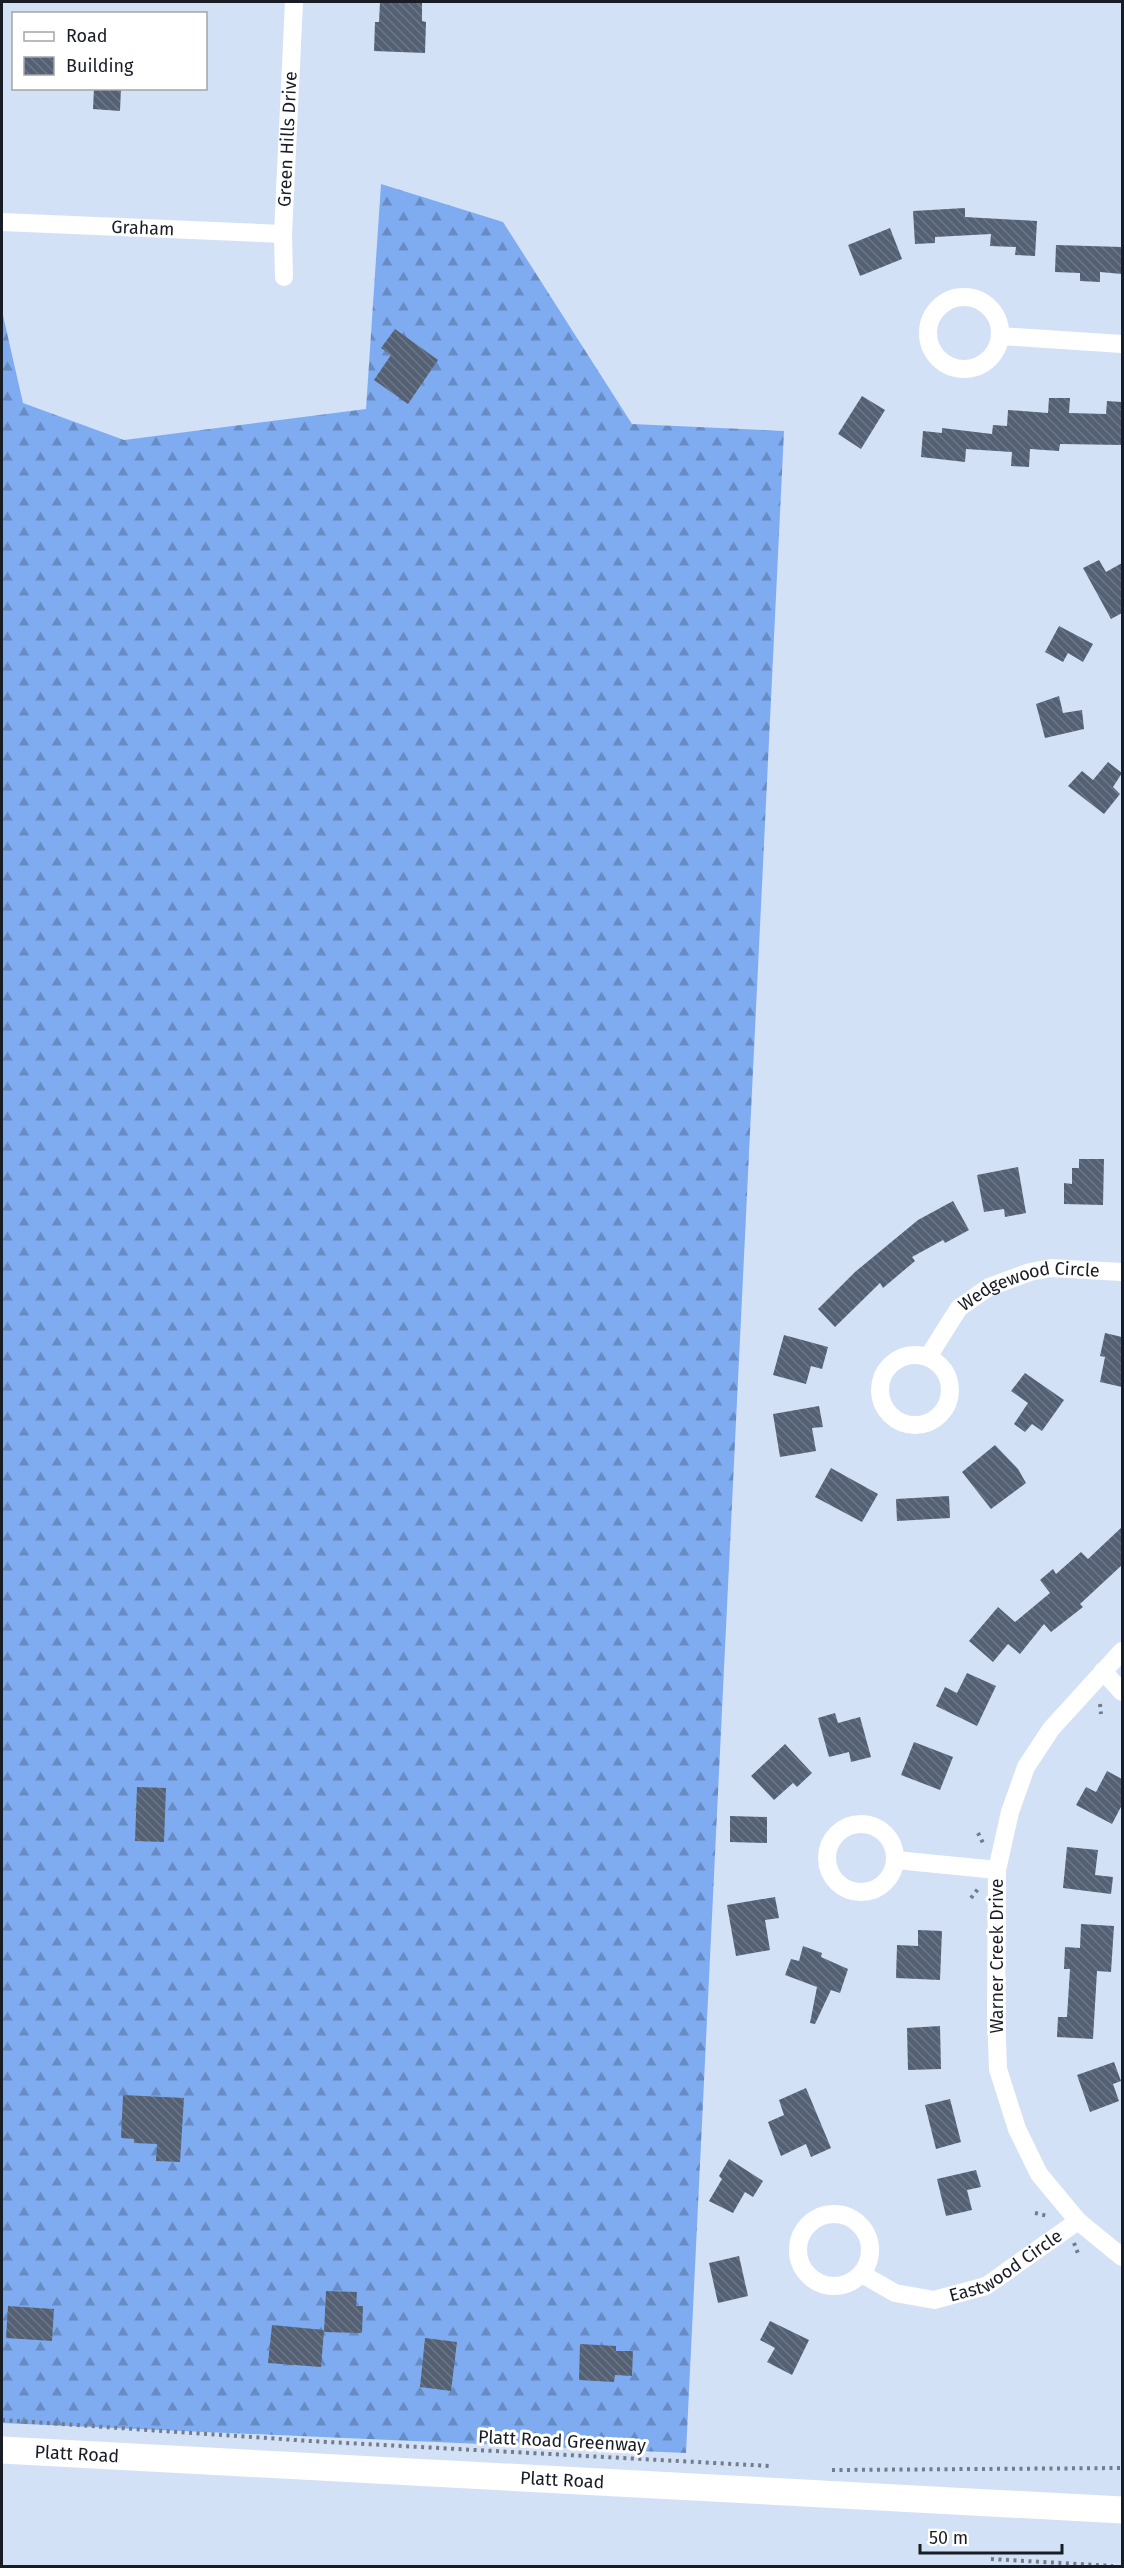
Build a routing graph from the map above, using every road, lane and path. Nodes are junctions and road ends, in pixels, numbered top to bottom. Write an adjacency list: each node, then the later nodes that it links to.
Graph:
1 (294, 2): 3 (street, Green Hills Drive)
2 (2, 222): 3 (street, Graham)
3 (283, 234): 4 (street, Green Hills Drive)
4 (284, 277)
5 (1000, 336): 6 (street)
6 (1122, 344)
7 (1122, 1272): 8 (street, Wedgewood Circle)
8 (928, 1357)
9 (1122, 1651): 10 (street, Warner Creek Drive)
10 (1103, 1671): 11 (street); 17 (street, Warner Creek Drive)
11 (1122, 1692)
12 (1100, 1704): 13 (path)
13 (1101, 1713)
14 (978, 1833): 15 (path)
15 (983, 1843)
16 (896, 1860): 17 (street)
17 (997, 1870): 20 (street, Warner Creek Drive)
18 (979, 1888): 19 (path)
19 (971, 1898)
20 (1078, 2221): 21 (street, Warner Creek Drive); 22 (street, Eastwood Circle)
21 (1122, 2257)
22 (862, 2274): 22 (street)
23 (2, 2420): 25 (path, Platt Road Greenway)
24 (2, 2450): 28 (main road, Platt Road)
25 (774, 2466)
26 (1122, 2468): 27 (path)
27 (821, 2469)
28 (1122, 2510)
29 (991, 2559): 30 (path)
30 (1113, 2566)

